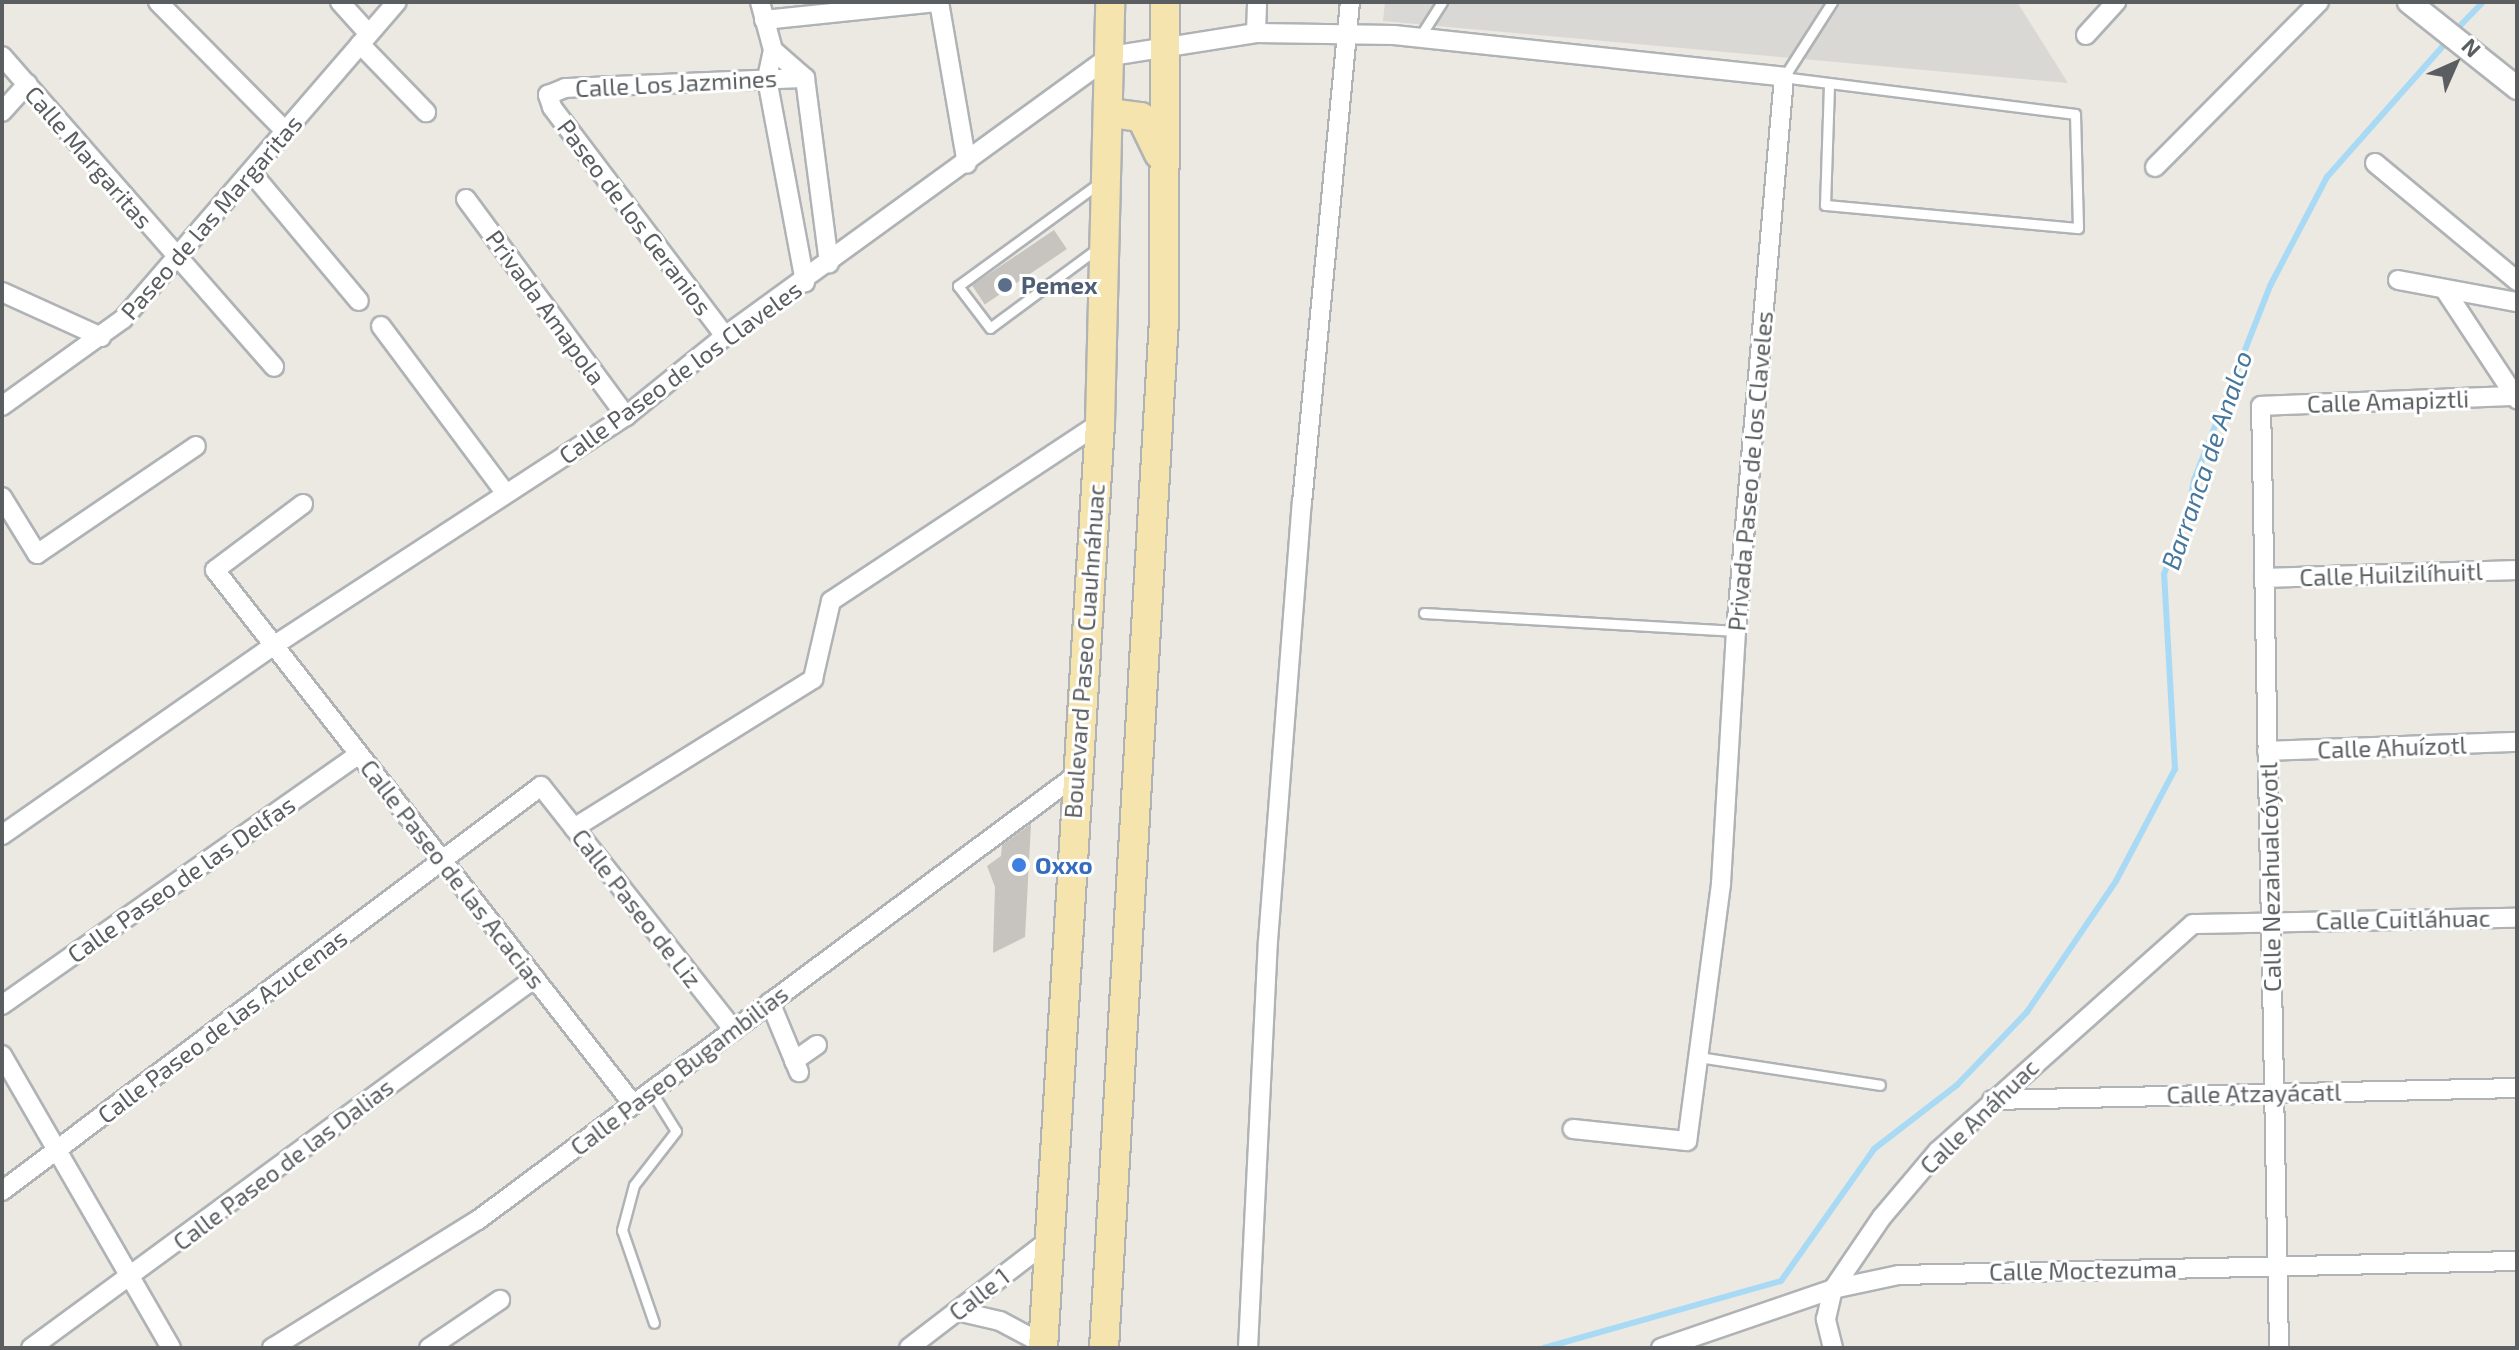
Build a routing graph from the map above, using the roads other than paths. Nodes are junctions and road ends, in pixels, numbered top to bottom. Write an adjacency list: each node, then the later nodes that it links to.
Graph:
1 (158, 2): 33 (street)
2 (340, 2): 18 (street)
3 (397, 2): 18 (street, Paseo de las Margaritas)
4 (1110, 2): 22 (main road, Boulevard Paseo Cuauhnáhuac)
5 (1165, 2): 19 (main road)
6 (1257, 2): 14 (street)
7 (1350, 2): 15 (street)
8 (1442, 2): 17 (lane)
9 (1832, 2): 23 (lane)
10 (2116, 2): 16 (street)
11 (2319, 2): 36 (street)
12 (2409, 2): 28 (street)
13 (762, 11): 20 (street); 35 (street)
14 (1256, 33): 15 (street, Calle Paseo de los Claveles); 19 (street, Calle Paseo de los Claveles)
15 (1348, 35): 17 (street, Calle Paseo de los Claveles); 112 (street)
16 (2086, 35)
17 (1419, 38): 23 (street)
18 (365, 39): 31 (street); 33 (street, Paseo de las Margaritas)
19 (1165, 45): 22 (street, Calle Paseo de los Claveles); 37 (main road)
20 (773, 50): 24 (street); 25 (street)
21 (2, 56): 26 (street, Calle Margaritas)
22 (1111, 56): 32 (main road, Boulevard Paseo Cuauhnáhuac); 35 (street, Calle Paseo de los Claveles)
23 (1784, 77): 27 (lane); 67 (street, Privada Paseo de los Claveles)
24 (805, 78): 25 (street, Calle Los Jazmines); 43 (street)
25 (767, 79): 29 (street, Calle Los Jazmines); 46 (street)
26 (27, 84): 30 (street); 42 (street, Calle Margaritas)
27 (1829, 85): 27 (lane)
28 (2517, 88)
29 (548, 95): 52 (street, Paseo de los Geranios)
30 (2, 112)
31 (426, 112)
32 (1111, 113): 37 (main road); 39 (main road, Boulevard Paseo Cuauhnáhuac)
33 (286, 132): 38 (street, Paseo de las Margaritas)
34 (2375, 163): 45 (street)
35 (967, 164): 43 (street, Calle Paseo de los Claveles)
36 (2155, 167)
37 (1165, 170): 111 (main road)
38 (251, 172): 42 (street, Paseo de las Margaritas); 49 (street)
39 (1108, 177): 41 (main road, Boulevard Paseo Cuauhnáhuac); 41 (lane)
40 (466, 199): 58 (street, Privada Amapola)
41 (1106, 242): 59 (main road, Boulevard Paseo Cuauhnáhuac)
42 (176, 258): 53 (street, Paseo de las Margaritas); 54 (street, Calle Margaritas)
43 (829, 263): 46 (street, Calle Paseo de los Claveles)
44 (2398, 280): 47 (street)
45 (2517, 281)
46 (805, 282): 52 (street, Calle Paseo de los Claveles)
47 (2445, 290): 50 (street); 55 (street)
48 (2, 292): 53 (street)
49 (359, 301)
50 (2517, 302)
51 (381, 326): 61 (street)
52 (725, 336): 58 (street, Calle Paseo de los Claveles)
53 (101, 337): 56 (street, Paseo de las Margaritas)
54 (274, 367)
55 (2516, 398): 57 (street, Calle Amapiztli)
56 (2, 406)
57 (2261, 406): 65 (street, Calle Nezahualcóyotl)
58 (626, 416): 61 (street, Calle Paseo de los Claveles)
59 (1100, 423): 72 (main road, Boulevard Paseo Cuauhnáhuac); 74 (street)
60 (196, 446): 62 (street)
61 (506, 494): 68 (street, Calle Paseo de los Claveles)
62 (2, 497)
63 (303, 504): 68 (street, Calle Paseo de las Acacias)
64 (2517, 570): 65 (street, Calle Huilzilíhuitl)
65 (2264, 578): 70 (street, Calle Nezahualcóyotl)
66 (1424, 613): 67 (lane)
67 (1736, 631): 86 (street, Privada Paseo de los Claveles)
68 (273, 646): 71 (street, Calle Paseo de las Acacias); 75 (street, Calle Paseo de los Claveles)
69 (2517, 742): 70 (street, Calle Ahuízotl)
70 (2267, 751): 78 (street, Calle Nezahualcóyotl)
71 (359, 754): 76 (street, Calle Paseo de las Acacias); 82 (street, Calle Paseo de las Delfas)
72 (1075, 776): 81 (street, Calle Paseo Bugambilias); 96 (main road, Boulevard Paseo Cuauhnáhuac)
73 (541, 786): 74 (street, Calle Paseo de Liz); 76 (street, Calle Paseo de las Azucenas)
74 (574, 828): 83 (street, Calle Paseo de Liz)
75 (2, 835)
76 (443, 862): 80 (street, Calle Paseo de las Acacias); 94 (street, Calle Paseo de las Azucenas)
77 (2517, 918): 78 (street, Calle Cuitláhuac)
78 (2271, 921): 79 (street, Calle Cuitláhuac); 90 (street, Calle Nezahualcóyotl)
79 (2193, 924): 91 (street, Calle Anáhuac)
80 (535, 978): 92 (street, Calle Paseo de las Acacias); 99 (street, Calle Paseo de las Dalias)
81 (770, 1002): 83 (street, Calle Paseo Bugambilias); 84 (street)
82 (2, 1005)
83 (734, 1030): 89 (street, Calle Paseo Bugambilias)
84 (817, 1045)
85 (2, 1055): 94 (street)
86 (1698, 1057): 87 (lane); 93 (street, Privada Paseo de los Claveles)
87 (1880, 1085)
88 (2517, 1088): 90 (street, Calle Atzayácatl)
89 (651, 1091): 92 (street, Calle Paseo Bugambilias); 103 (lane)
90 (2274, 1091): 91 (street, Calle Atzayácatl); 98 (street, Calle Nezahualcóyotl)
91 (1992, 1100): 100 (street, Calle Anáhuac)
92 (633, 1104): 106 (street, Calle Paseo Bugambilias)
93 (1573, 1129)
94 (57, 1148): 95 (street, Calle Paseo de las Azucenas); 99 (street)
95 (2, 1191)
96 (1049, 1240): 102 (street, Calle 1); 105 (main road, Boulevard Paseo Cuauhnáhuac)
97 (2517, 1261): 98 (street, Calle Moctezuma)
98 (2277, 1265): 100 (street, Calle Moctezuma); 115 (street, Calle Nezahualcóyotl)
99 (132, 1276): 107 (street, Calle Paseo de las Dalias); 108 (street)
100 (1833, 1289): 113 (street, Calle Moctezuma); 114 (street, Calle Anáhuac)
101 (500, 1300): 104 (street)
102 (957, 1311): 105 (street); 110 (street, Calle 1)
103 (654, 1323)
104 (454, 1341): 109 (street)
105 (1043, 1346)
106 (274, 1347)
107 (31, 1348)
108 (171, 1348)
109 (429, 1348)
110 (909, 1348)
111 (1104, 1348)
112 (1248, 1348)
113 (1661, 1348)
114 (1833, 1348)
115 (2279, 1348)

